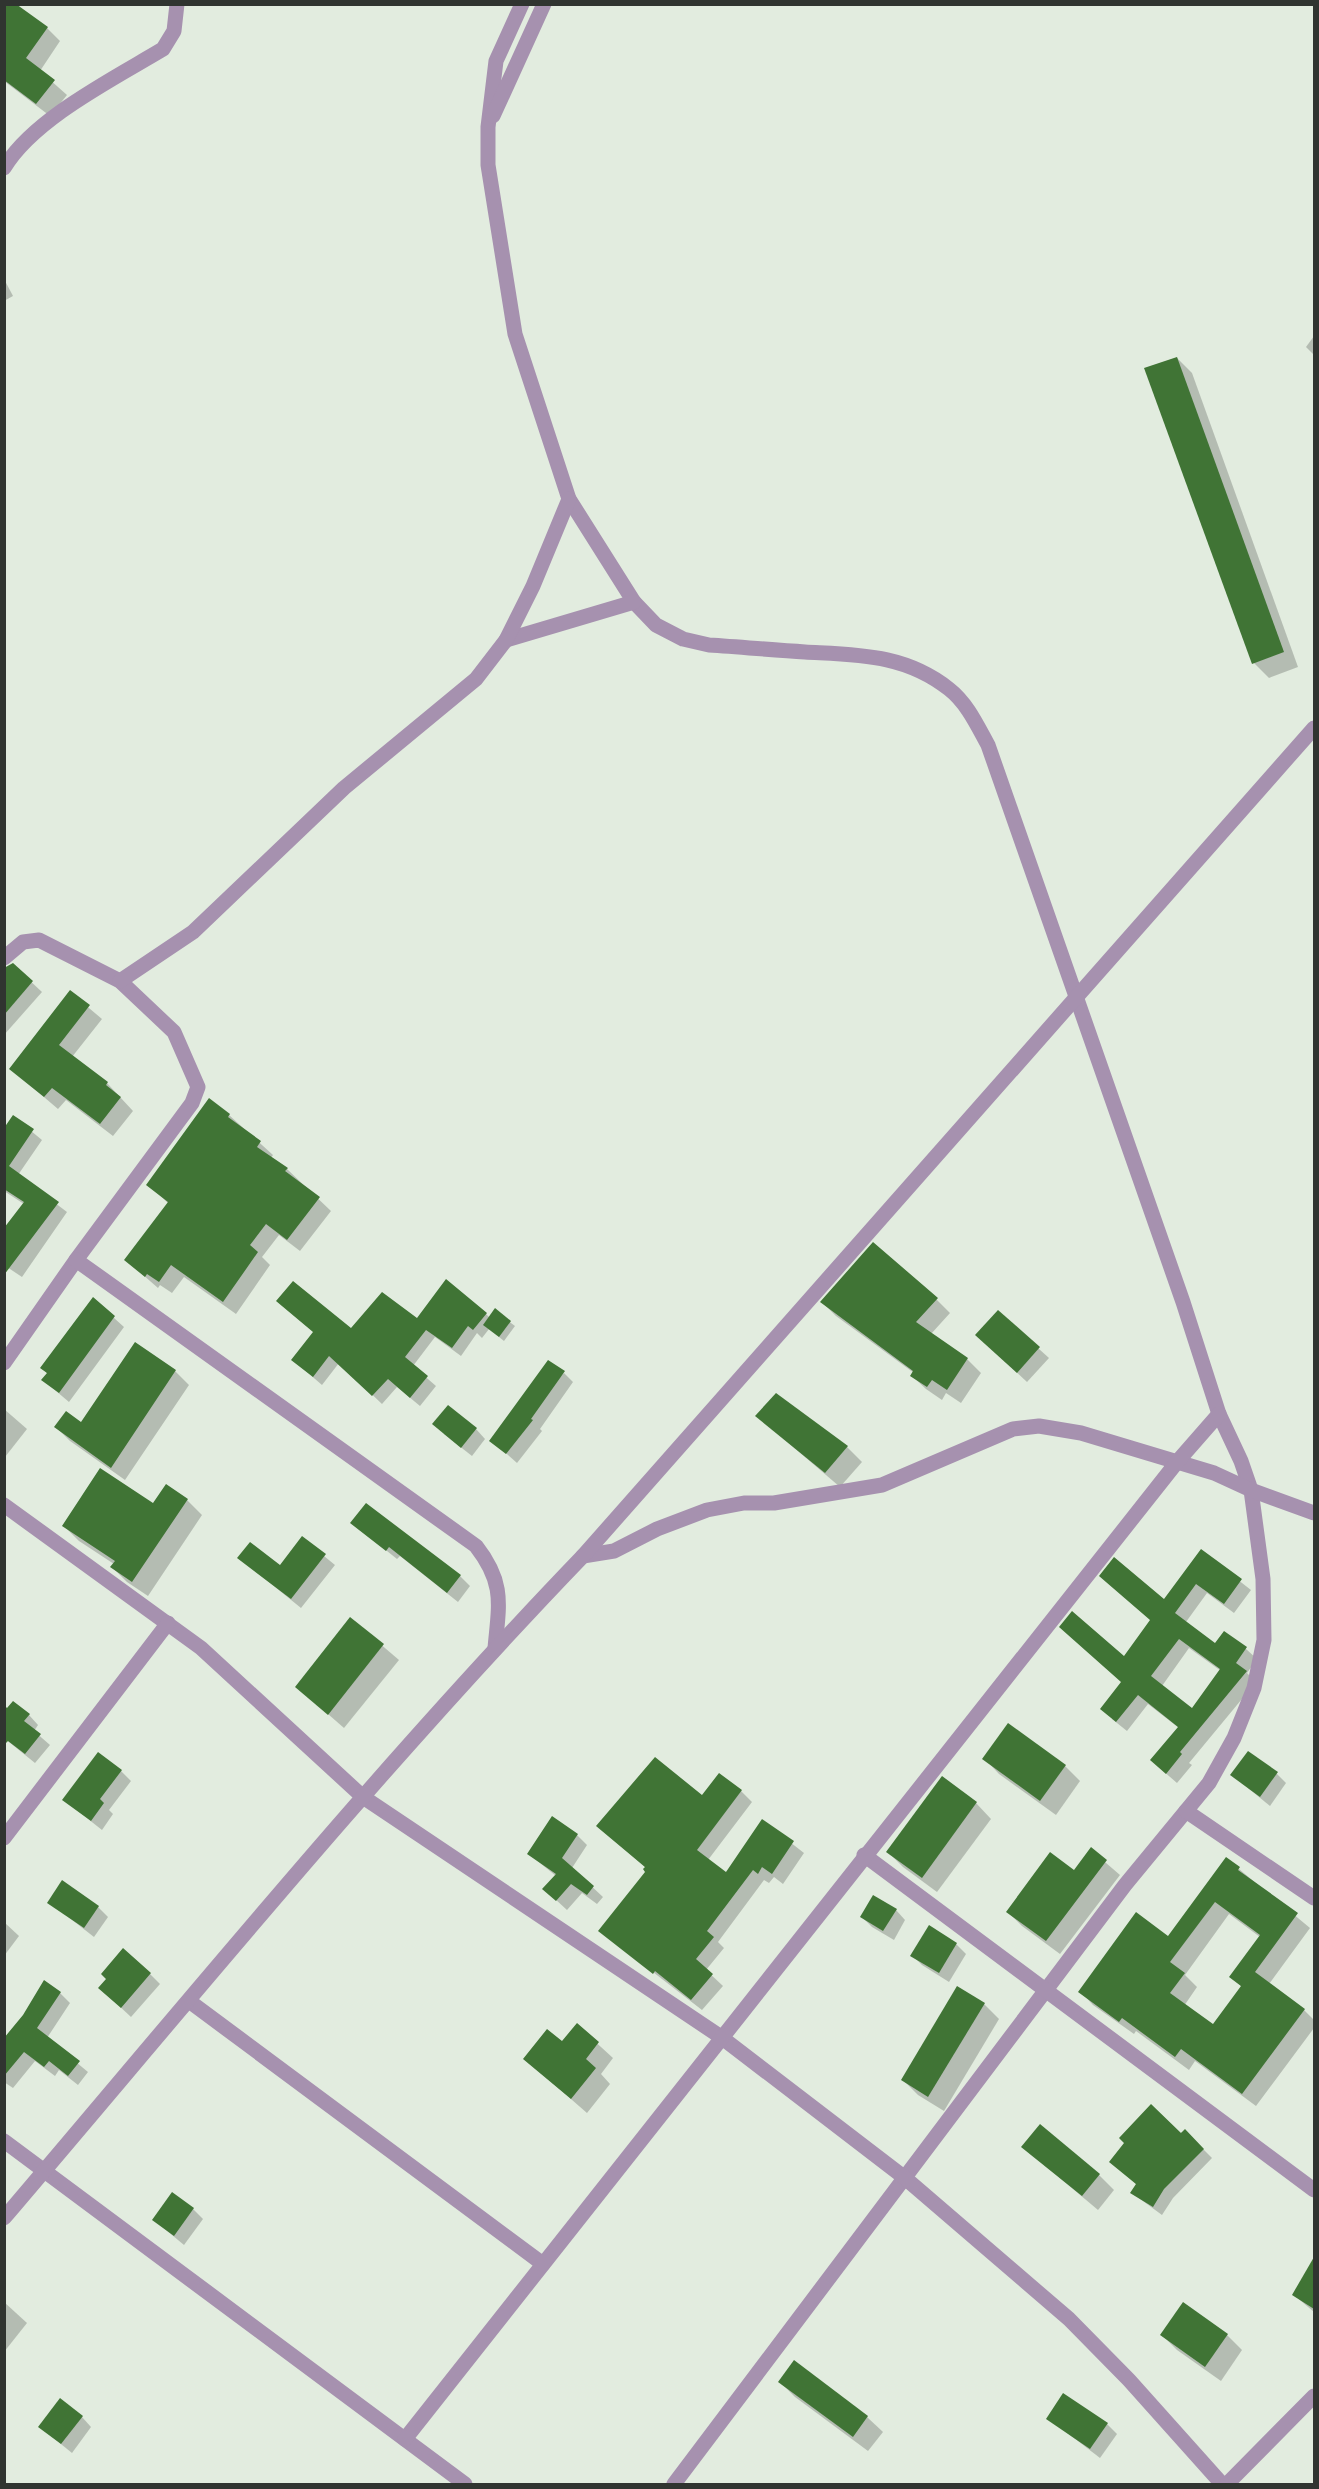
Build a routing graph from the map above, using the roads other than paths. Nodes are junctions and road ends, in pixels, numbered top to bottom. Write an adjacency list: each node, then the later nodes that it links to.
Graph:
1 (177, 4): 5 (street)
2 (522, 4): 4 (street)
3 (544, 4): 4 (street)
4 (488, 127): 6 (street)
5 (4, 168)
6 (569, 500): 7 (street); 8 (street)
7 (634, 602): 8 (street); 12 (street)
8 (507, 640): 11 (street)
9 (1314, 728): 12 (street)
10 (4, 958): 11 (street)
11 (120, 981): 13 (street)
12 (1076, 997): 15 (street); 20 (street)
13 (76, 1260): 14 (street); 22 (street)
14 (4, 1363)
15 (1219, 1414): 16 (street); 17 (street)
16 (1177, 1462): 17 (street); 20 (street); 26 (street)
17 (1251, 1490): 19 (street); 24 (street)
18 (4, 1504): 21 (street)
19 (1314, 1513)
20 (583, 1556): 22 (street)
21 (168, 1623): 23 (street); 25 (street)
22 (495, 1648): 23 (street)
23 (363, 1797): 29 (street); 30 (street)
24 (1186, 1811): 27 (street); 28 (street)
25 (4, 1838)
26 (864, 1855): 28 (street); 30 (street)
27 (1314, 1898)
28 (1047, 1989): 33 (street); 34 (street)
29 (189, 2001): 32 (street); 36 (street)
30 (721, 2037): 33 (street); 36 (street)
31 (4, 2140): 32 (street)
32 (44, 2172): 35 (street); 38 (street)
33 (905, 2178): 40 (street); 41 (street)
34 (1314, 2190)
35 (4, 2218)
36 (543, 2264): 38 (street)
37 (1314, 2396): 42 (street)
38 (405, 2439): 39 (street)
39 (465, 2484)
40 (674, 2484)
41 (1222, 2484)
42 (1227, 2484)

